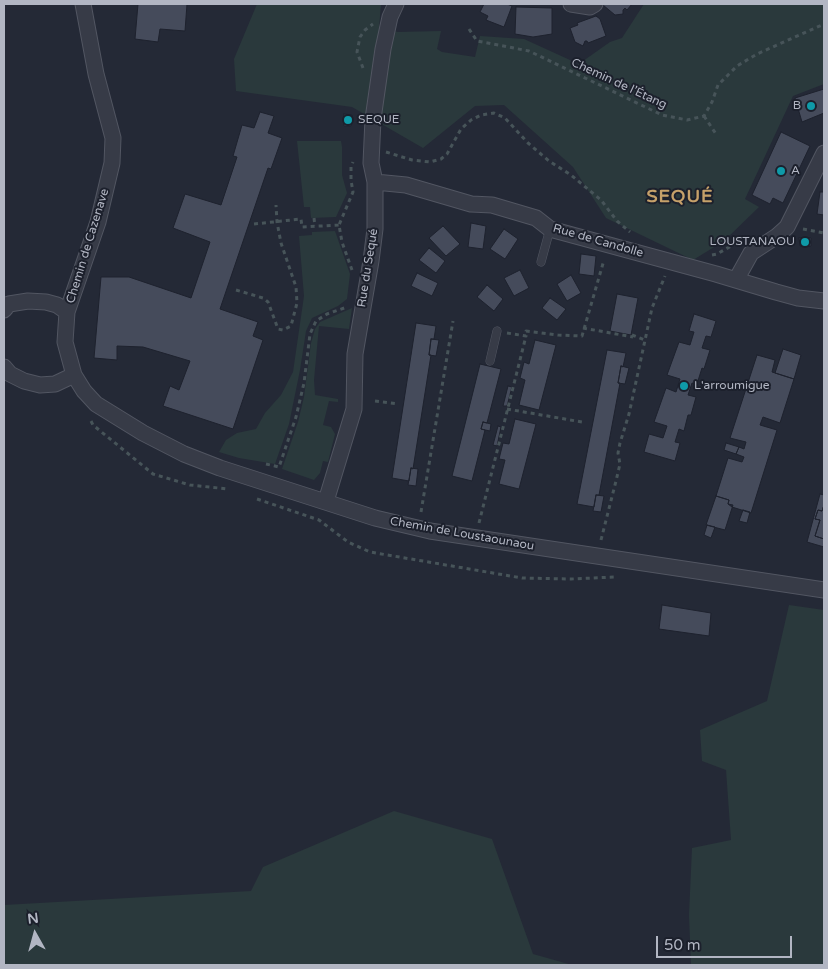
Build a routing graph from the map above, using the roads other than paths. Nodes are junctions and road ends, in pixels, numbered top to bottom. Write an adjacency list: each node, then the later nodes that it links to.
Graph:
1 (83, 4): 13 (street, Chemin de Cazenave)
2 (396, 4): 7 (street, Rue du Sequé)
3 (571, 4): 4 (street)
4 (595, 4)
5 (824, 153): 6 (street)
6 (819, 176): 10 (street)
7 (375, 182): 8 (street, Rue de Candolle); 18 (street, Rue du Sequé)
8 (550, 229): 9 (lane); 10 (street, Rue de Candolle)
9 (541, 262)
10 (736, 280): 11 (street, Rue de Candolle)
11 (824, 301)
12 (5, 305): 13 (street)
13 (67, 312): 17 (street, Chemin de Loustaounaou)
14 (497, 331): 15 (lane)
15 (490, 360)
16 (4, 367): 17 (street)
17 (74, 375): 18 (street, Chemin de Loustaounaou)
18 (326, 501): 19 (street, Chemin de Loustaounaou)
19 (824, 590)

